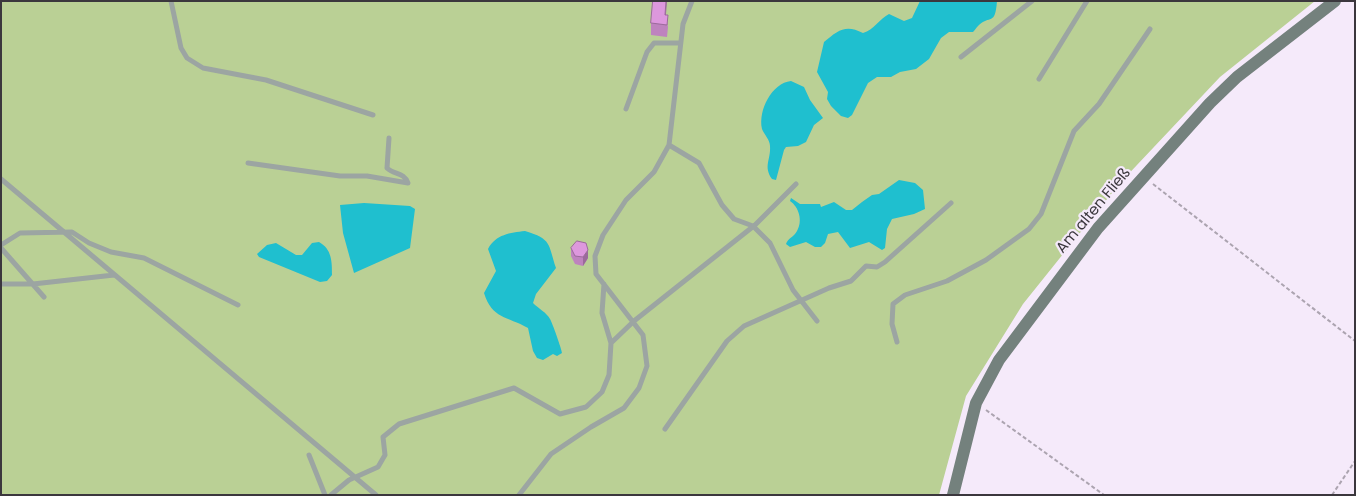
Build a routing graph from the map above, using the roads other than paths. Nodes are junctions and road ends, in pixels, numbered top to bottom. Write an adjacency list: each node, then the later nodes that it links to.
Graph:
1 (171, 1): 11 (lane)
2 (692, 1): 7 (lane)
3 (1032, 1): 8 (lane)
4 (1087, 1): 9 (lane)
5 (1336, 1): 39 (main road, Am alten Fließ)
6 (1150, 29): 30 (lane)
7 (680, 43): 10 (lane); 13 (lane)
8 (962, 57)
9 (1038, 79)
10 (626, 109)
11 (373, 115)
12 (389, 138): 14 (lane)
13 (669, 145): 18 (lane); 24 (lane)
14 (248, 163)
15 (1, 179): 19 (lane)
16 (796, 184): 18 (lane)
17 (951, 203): 26 (lane)
18 (753, 226): 26 (lane); 28 (lane)
19 (62, 231): 20 (lane); 21 (lane); 27 (lane)
20 (1, 246): 23 (lane)
21 (114, 274): 23 (lane); 34 (lane)
22 (1, 284): 23 (lane)
23 (33, 284): 25 (lane)
24 (604, 284): 28 (lane); 31 (lane)
25 (44, 297)
26 (801, 301): 29 (lane); 32 (lane)
27 (238, 305)
28 (634, 321): 31 (lane); 38 (lane)
29 (817, 321)
30 (897, 342)
31 (611, 344): 34 (lane)
32 (665, 429)
33 (309, 455): 35 (lane)
34 (355, 478): 36 (lane); 37 (lane)
35 (325, 495)
36 (331, 495)
37 (376, 495)
38 (519, 495)
39 (953, 495)

